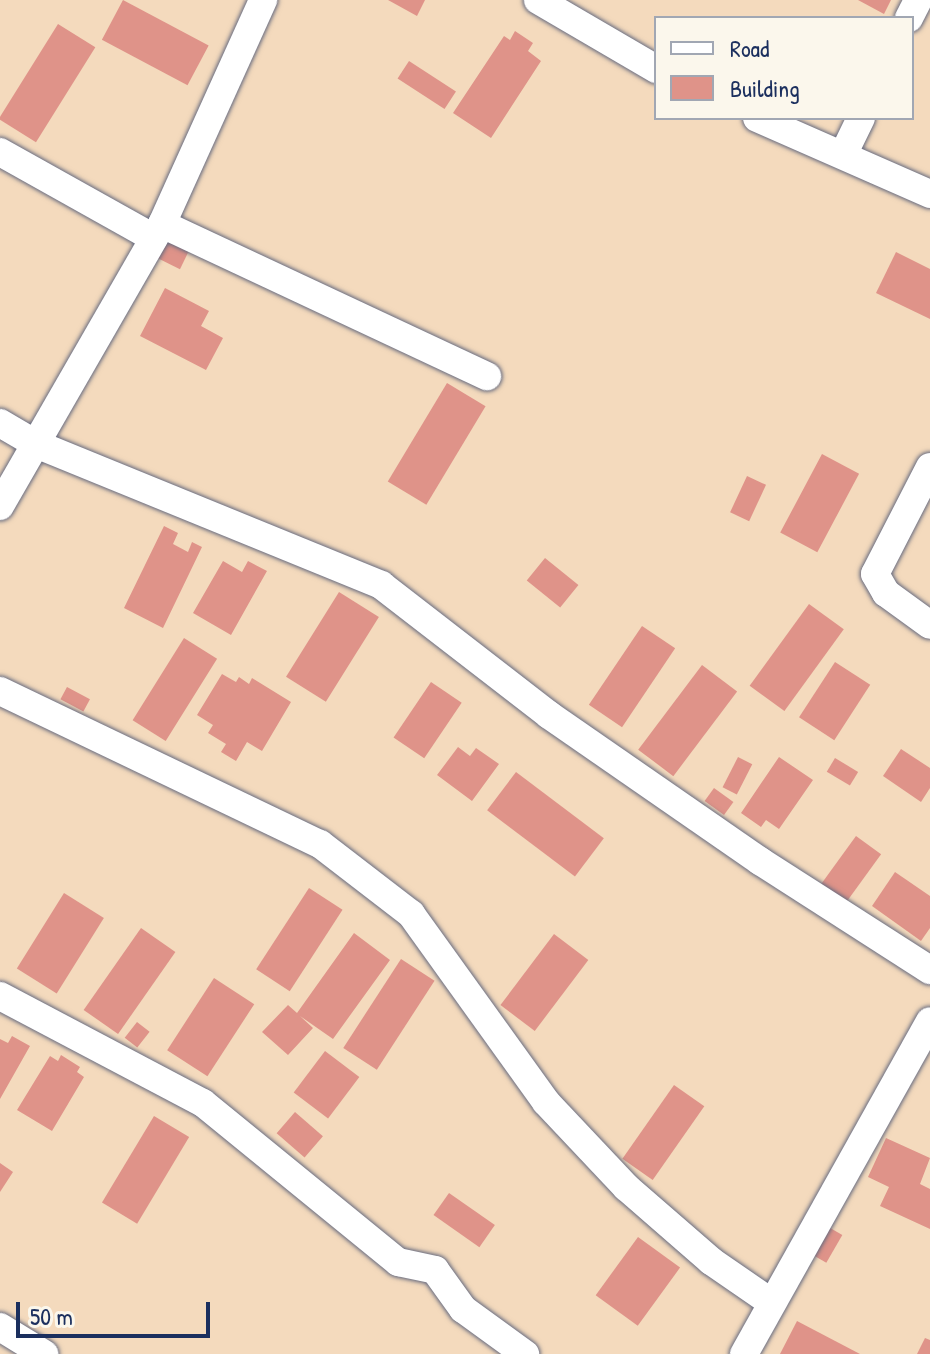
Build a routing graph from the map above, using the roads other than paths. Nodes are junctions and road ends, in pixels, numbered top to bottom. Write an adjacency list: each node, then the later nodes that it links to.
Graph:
1 (263, 0): 9 (street)
2 (538, 0): 3 (street)
3 (654, 68)
4 (762, 120): 7 (street)
5 (860, 120): 7 (street)
6 (0, 152): 9 (street)
7 (843, 155): 8 (street)
8 (930, 194)
9 (158, 231): 10 (street); 12 (street)
10 (487, 376)
11 (0, 423): 12 (street)
12 (36, 444): 14 (street); 17 (street)
13 (930, 467): 15 (street)
14 (0, 506)
15 (930, 625)
16 (0, 691): 20 (street)
17 (930, 970)
18 (0, 996): 23 (street)
19 (930, 1021): 20 (street)
20 (772, 1303): 24 (street)
21 (0, 1327): 22 (street)
22 (44, 1354)
23 (525, 1354)
24 (744, 1354)

